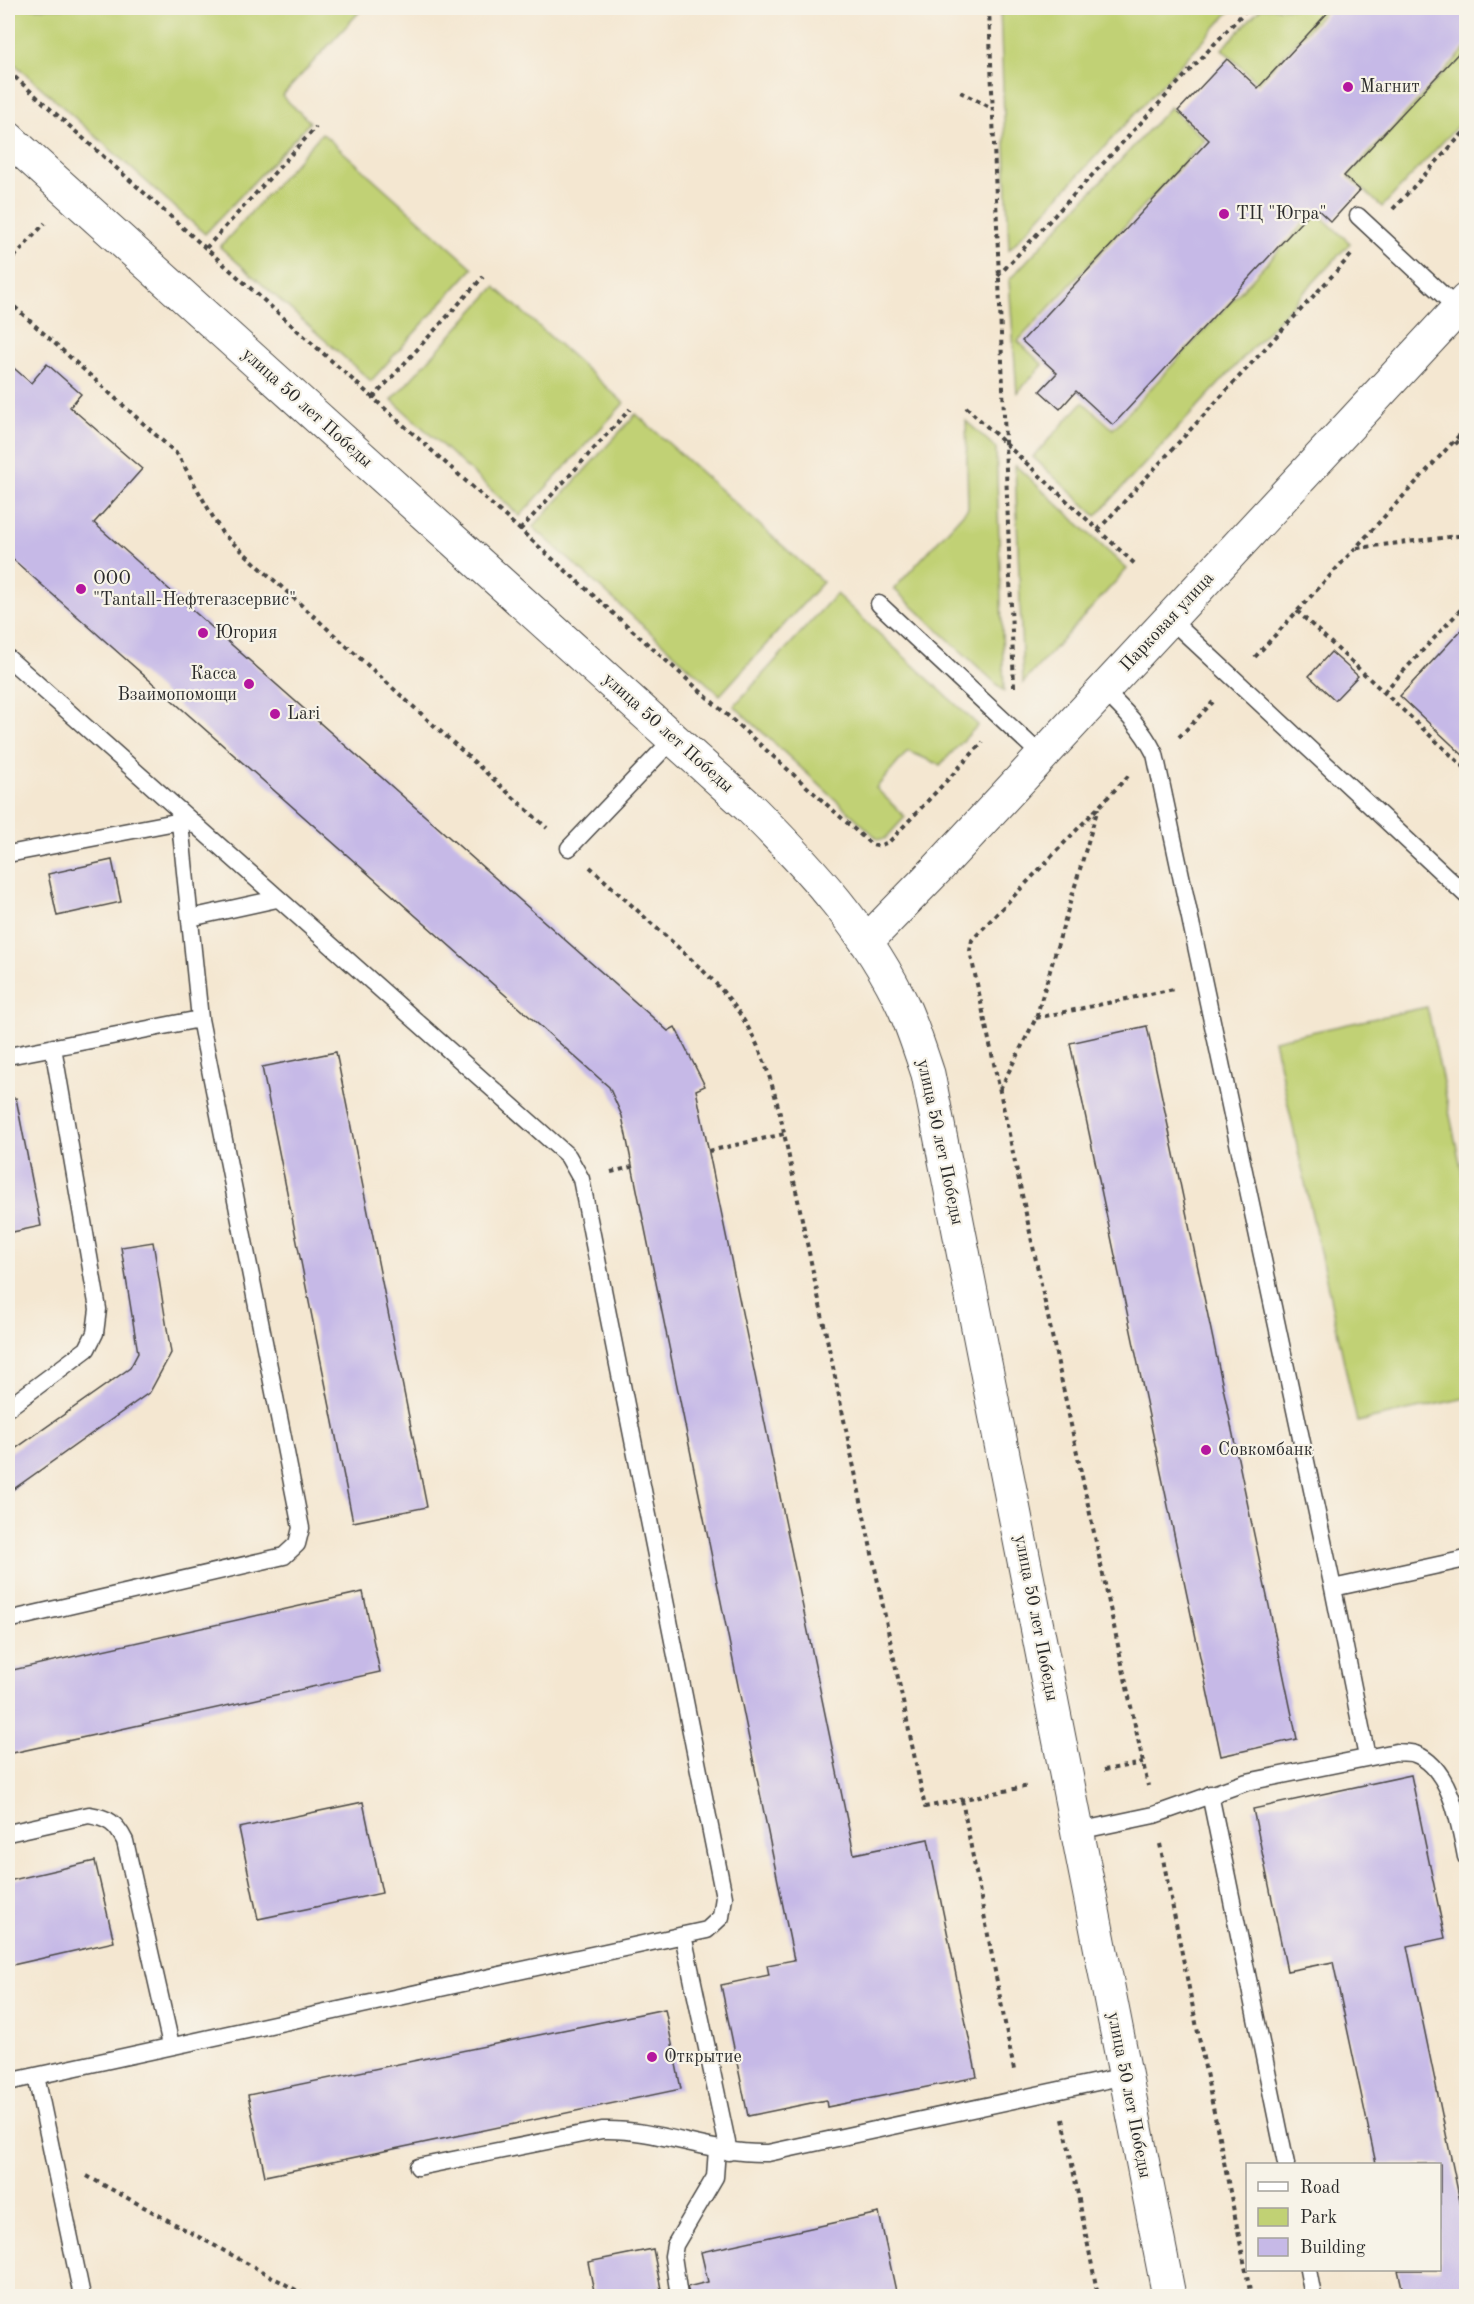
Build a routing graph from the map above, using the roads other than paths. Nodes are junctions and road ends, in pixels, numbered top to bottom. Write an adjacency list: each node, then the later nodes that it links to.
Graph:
1 (8, 138): 8 (street, улица 50 лет Победы)
2 (1358, 216): 3 (lane)
3 (1462, 305): 5 (street, Парковая улица)
4 (879, 604): 9 (lane)
5 (1170, 619): 7 (street, Парковая улица); 13 (lane)
6 (8, 658): 10 (lane)
7 (1103, 690): 9 (street, Парковая улица); 22 (lane)
8 (674, 738): 11 (lane); 16 (street, улица 50 лет Победы)
9 (1042, 756): 16 (street, Парковая улица)
10 (180, 817): 12 (lane); 14 (lane); 15 (lane)
11 (569, 848)
12 (8, 855)
13 (1467, 896)
14 (277, 899): 15 (lane); 29 (lane)
15 (190, 918): 17 (lane)
16 (866, 942): 26 (street, улица 50 лет Победы)
17 (201, 1019): 18 (lane); 23 (lane)
18 (52, 1047): 19 (lane); 20 (lane)
19 (8, 1056)
20 (8, 1408)
21 (1467, 1559): 22 (lane)
22 (1333, 1587): 24 (lane)
23 (8, 1620)
24 (1367, 1757): 25 (lane); 28 (lane)
25 (1210, 1794): 26 (lane); 35 (lane)
26 (1078, 1831): 32 (street, улица 50 лет Победы)
27 (8, 1833): 30 (lane)
28 (1466, 1852)
29 (683, 1935): 30 (lane); 34 (lane)
30 (171, 2045): 31 (lane)
31 (36, 2076): 33 (lane); 38 (lane)
32 (1125, 2076): 34 (lane); 40 (street, улица 50 лет Победы)
33 (8, 2082)
34 (723, 2150): 36 (lane); 39 (lane)
35 (1286, 2163)
36 (418, 2167)
37 (1308, 2271): 41 (lane)
38 (82, 2296)
39 (679, 2296)
40 (1169, 2296)
41 (1313, 2296)

